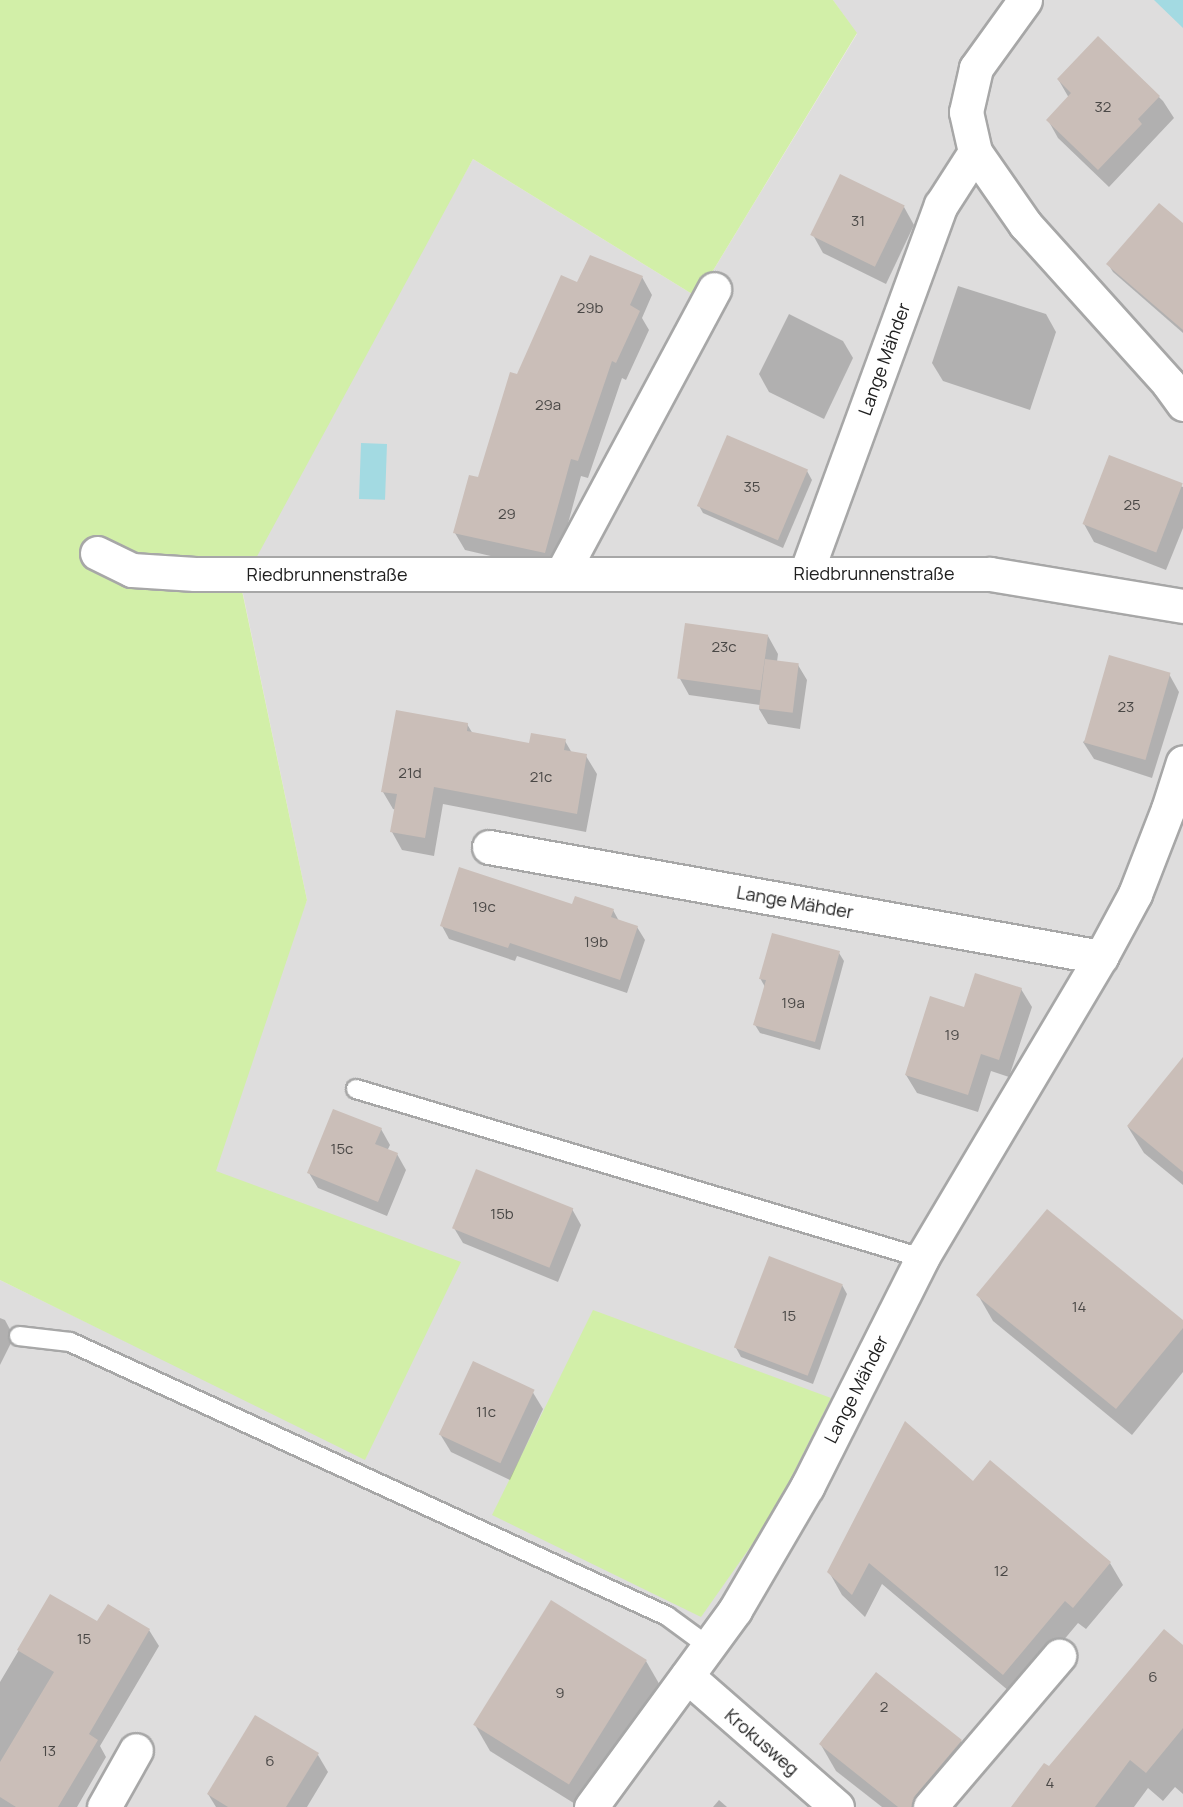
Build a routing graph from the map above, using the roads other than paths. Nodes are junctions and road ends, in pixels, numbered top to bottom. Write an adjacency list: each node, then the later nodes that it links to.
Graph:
1 (1025, 0): 2 (street)
2 (975, 152): 4 (street); 7 (street, Lange Mähder)
3 (714, 289): 6 (street)
4 (1178, 387)
5 (97, 554): 6 (street, Riedbrunnenstraße)
6 (562, 573): 7 (street, Riedbrunnenstraße)
7 (806, 573): 8 (street, Riedbrunnenstraße)
8 (1183, 606)
9 (1183, 762): 11 (street, Lange Mähder)
10 (489, 848): 11 (street, Lange Mähder)
11 (1101, 957): 13 (street, Lange Mähder)
12 (356, 1089): 13 (lane)
13 (922, 1258): 15 (street, Lange Mähder)
14 (20, 1336): 15 (lane)
15 (708, 1646): 17 (street, Lange Mähder)
16 (1059, 1656): 22 (street)
17 (687, 1676): 20 (street, Lange Mähder); 21 (street, Krokusweg)
18 (136, 1750): 19 (street)
19 (104, 1807)
20 (591, 1807)
21 (837, 1807)
22 (930, 1807)

